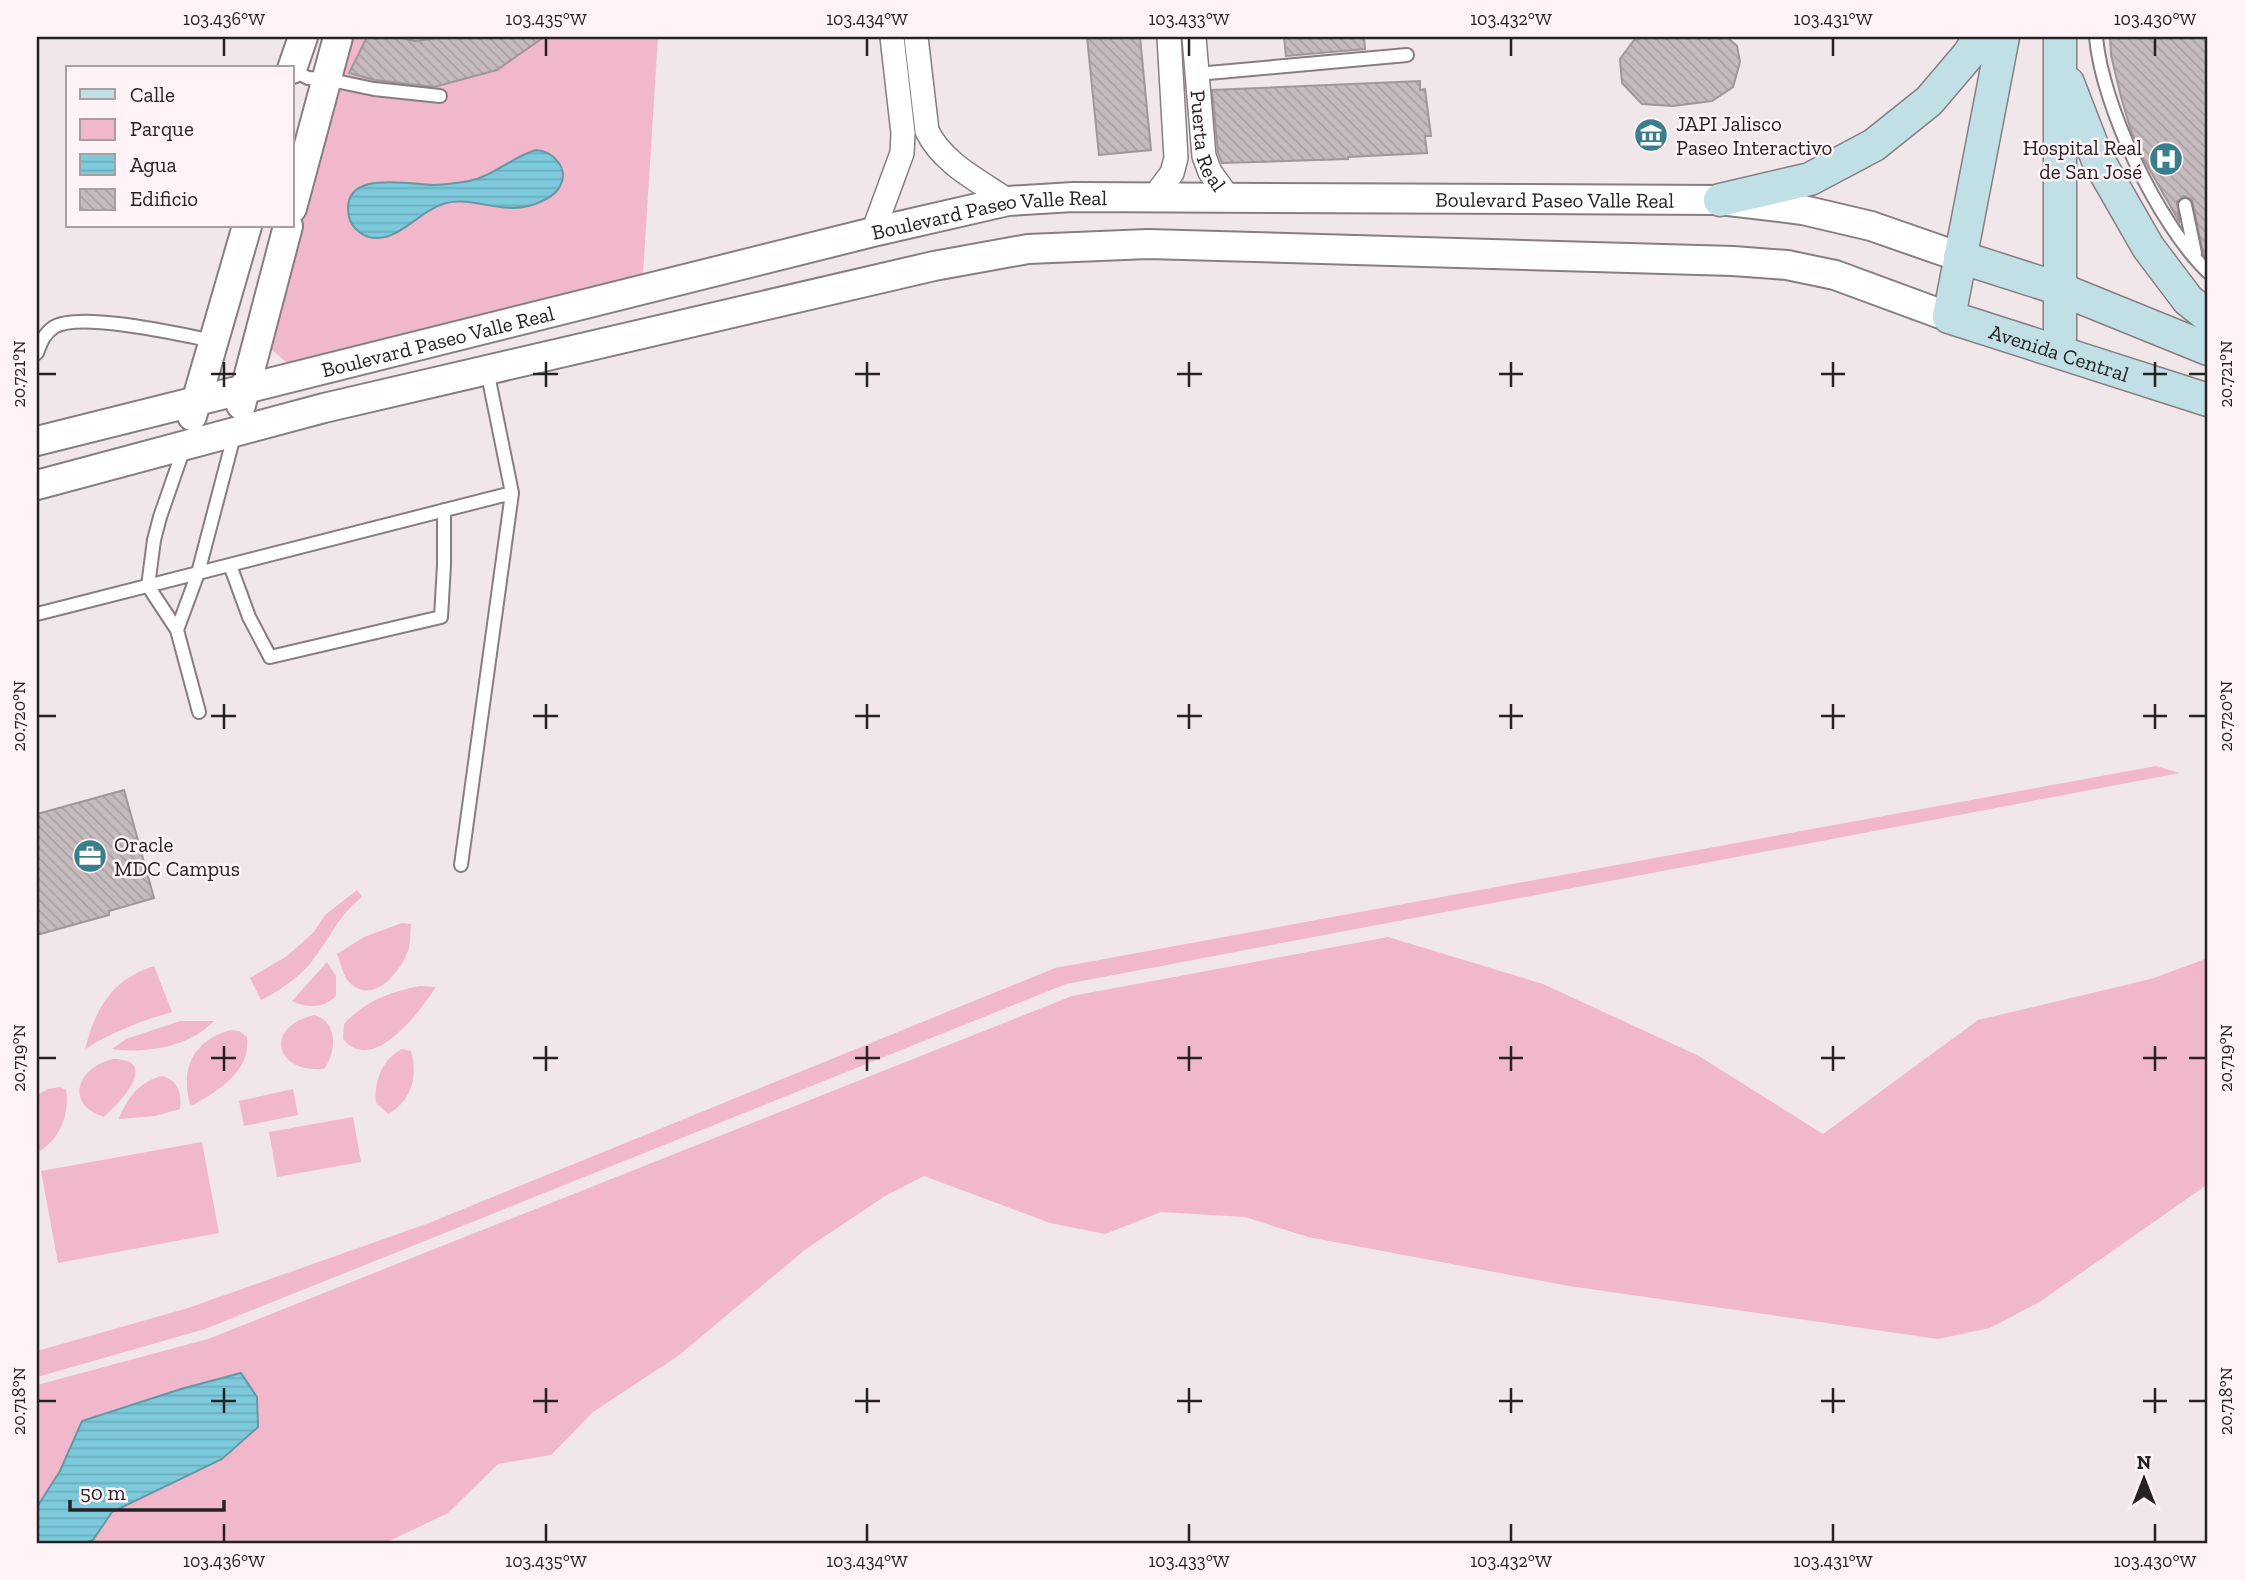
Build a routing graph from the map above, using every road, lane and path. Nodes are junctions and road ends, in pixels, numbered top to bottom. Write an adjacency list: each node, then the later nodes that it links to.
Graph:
1 (303, 37): 12 (street)
2 (338, 37): 16 (street)
3 (892, 37): 27 (street)
4 (916, 37): 22 (street)
5 (1169, 37): 15 (street, Puerta Real)
6 (1194, 37): 14 (street, Puerta Real)
7 (1980, 37): 23 (main road)
8 (2003, 37): 28 (main road)
9 (2096, 37): 18 (lane)
10 (2061, 52): 18 (main road); 31 (main road)
11 (1407, 55): 14 (lane)
12 (293, 66)
13 (294, 70): 16 (lane)
14 (1197, 74): 15 (street); 20 (street, Puerta Real)
15 (1171, 76): 19 (street, Puerta Real)
16 (326, 79): 17 (lane); 21 (street)
17 (440, 96)
18 (2133, 192): 29 (lane); 32 (main road)
19 (1154, 197): 20 (street, Boulevard Paseo Valle Real); 22 (street, Boulevard Paseo Valle Real)
20 (1228, 197): 23 (street, Boulevard Paseo Valle Real)
21 (294, 200)
22 (1008, 201): 27 (street, Boulevard Paseo Valle Real)
23 (1720, 201): 28 (street, Boulevard Paseo Valle Real)
24 (2185, 205): 29 (lane)
25 (246, 228): 34 (street)
26 (287, 228): 40 (street)
27 (873, 232): 40 (street, Boulevard Paseo Valle Real)
28 (1960, 257): 31 (main road); 33 (main road)
29 (2196, 260): 30 (lane)
30 (2208, 272)
31 (2060, 289): 35 (main road); 36 (main road)
32 (2208, 316)
33 (1949, 317): 36 (main road, Avenida Central); 39 (street, Boulevard Paseo Valle Real)
34 (214, 341): 37 (lane); 42 (street)
35 (2208, 349)
36 (2060, 352): 41 (main road, Avenida Central)
37 (37, 353)
38 (2208, 369): 41 (main road)
39 (487, 370): 43 (street, Boulevard Paseo Valle Real); 47 (lane)
40 (244, 390): 42 (street, Boulevard Paseo Valle Real); 43 (street)
41 (2198, 397)
42 (196, 400): 44 (street, Boulevard Paseo Valle Real); 45 (street)
43 (235, 432): 45 (street, Boulevard Paseo Valle Real); 50 (lane)
44 (37, 441)
45 (185, 445): 46 (street); 51 (lane)
46 (37, 485)
47 (512, 493): 48 (lane); 55 (lane)
48 (444, 510): 49 (lane); 49 (lane)
49 (230, 565): 50 (lane)
50 (198, 573): 51 (lane); 53 (lane)
51 (148, 586): 52 (lane); 53 (lane)
52 (37, 614)
53 (177, 630): 54 (lane)
54 (199, 712)
55 (461, 866)

